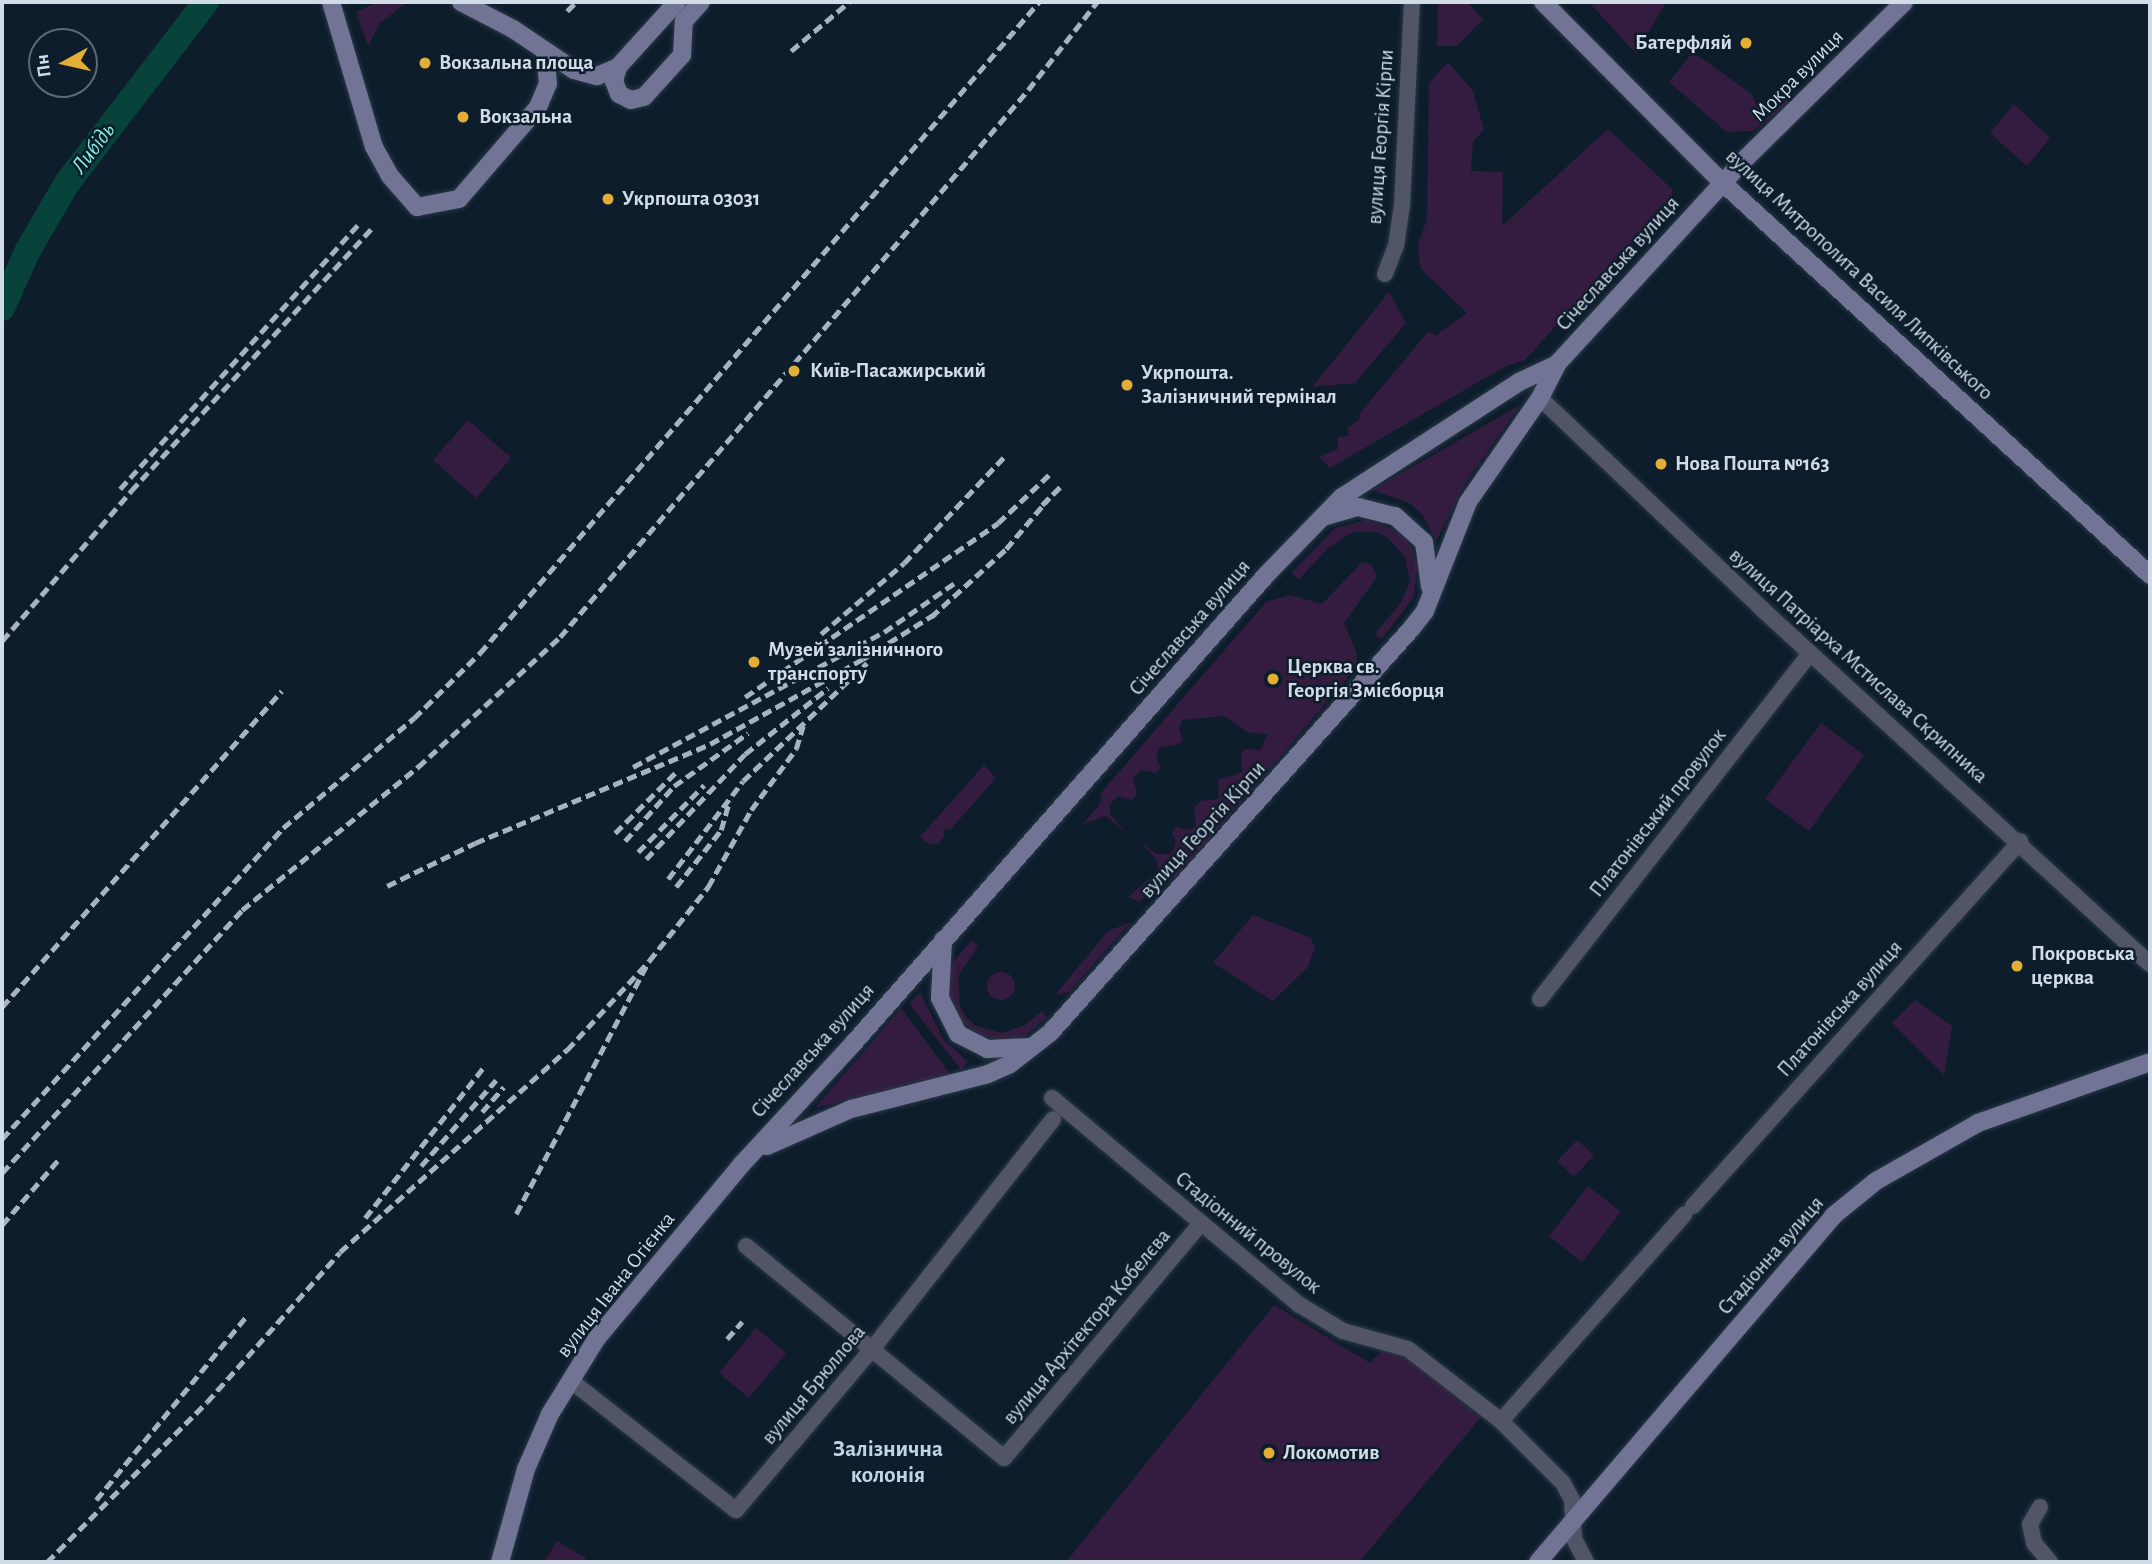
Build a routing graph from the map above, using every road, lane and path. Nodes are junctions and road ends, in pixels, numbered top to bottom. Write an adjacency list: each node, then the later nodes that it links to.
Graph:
1 (331, 2): 10 (street)
2 (461, 2): 10 (street)
3 (677, 2): 8 (street)
4 (701, 2): 9 (street)
5 (1412, 2): 13 (street, вулиця Георгія Кірпи)
6 (1543, 2): 12 (street, вулиця Митрополита Василя Липківського)
7 (1904, 2): 12 (street, Мокра вулиця)
8 (652, 30): 9 (street); 11 (street)
9 (682, 34): 11 (street)
10 (549, 55): 11 (street)
11 (618, 67)
12 (1723, 183): 14 (street, Січеславська вулиця); 17 (street, вулиця Митрополита Василя Липківського)
13 (1385, 274)
14 (1557, 365): 15 (street, вулиця Георгія Кірпи); 16 (street, Січеславська вулиця)
15 (1540, 398): 18 (street, вулиця Георгія Кірпи); 19 (street, вулиця Патріарха Мстислава Скрипника)
16 (1319, 518): 18 (street); 21 (street, Січеславська вулиця)
17 (2150, 575)
18 (1431, 597): 24 (street, вулиця Георгія Кірпи)
19 (1810, 653): 20 (street, вулиця Патріарха Мстислава Скрипника); 23 (street, Платонівський провулок)
20 (2020, 841): 22 (street, вулиця Патріарха Мстислава Скрипника); 33 (street, Платонівська вулиця)
21 (943, 940): 24 (street); 28 (street, Січеславська вулиця)
22 (2150, 964)
23 (1540, 999)
24 (1034, 1046): 28 (street, вулиця Георгія Кірпи)
25 (2150, 1062): 35 (street, Стадіонна вулиця)
26 (1052, 1098): 29 (street, Стадіонний провулок)
27 (1054, 1119): 31 (street, вулиця Брюллова)
28 (741, 1164): 32 (street, вулиця Івана Огієнка)
29 (1201, 1223): 31 (street, вулиця Архітектора Кобелєва); 33 (street, Стадіонний провулок)
30 (746, 1246): 31 (street)
31 (873, 1348): 32 (street, вулиця Брюллова)
32 (570, 1380): 36 (street, вулиця Івана Огієнка)
33 (1501, 1421): 35 (street, Стадіонний провулок)
34 (2040, 1507): 39 (street)
35 (1574, 1519): 37 (street, Стадіонна вулиця); 38 (street, Стадіонний провулок)
36 (500, 1562)
37 (1538, 1562)
38 (1586, 1562)
39 (2050, 1562)

